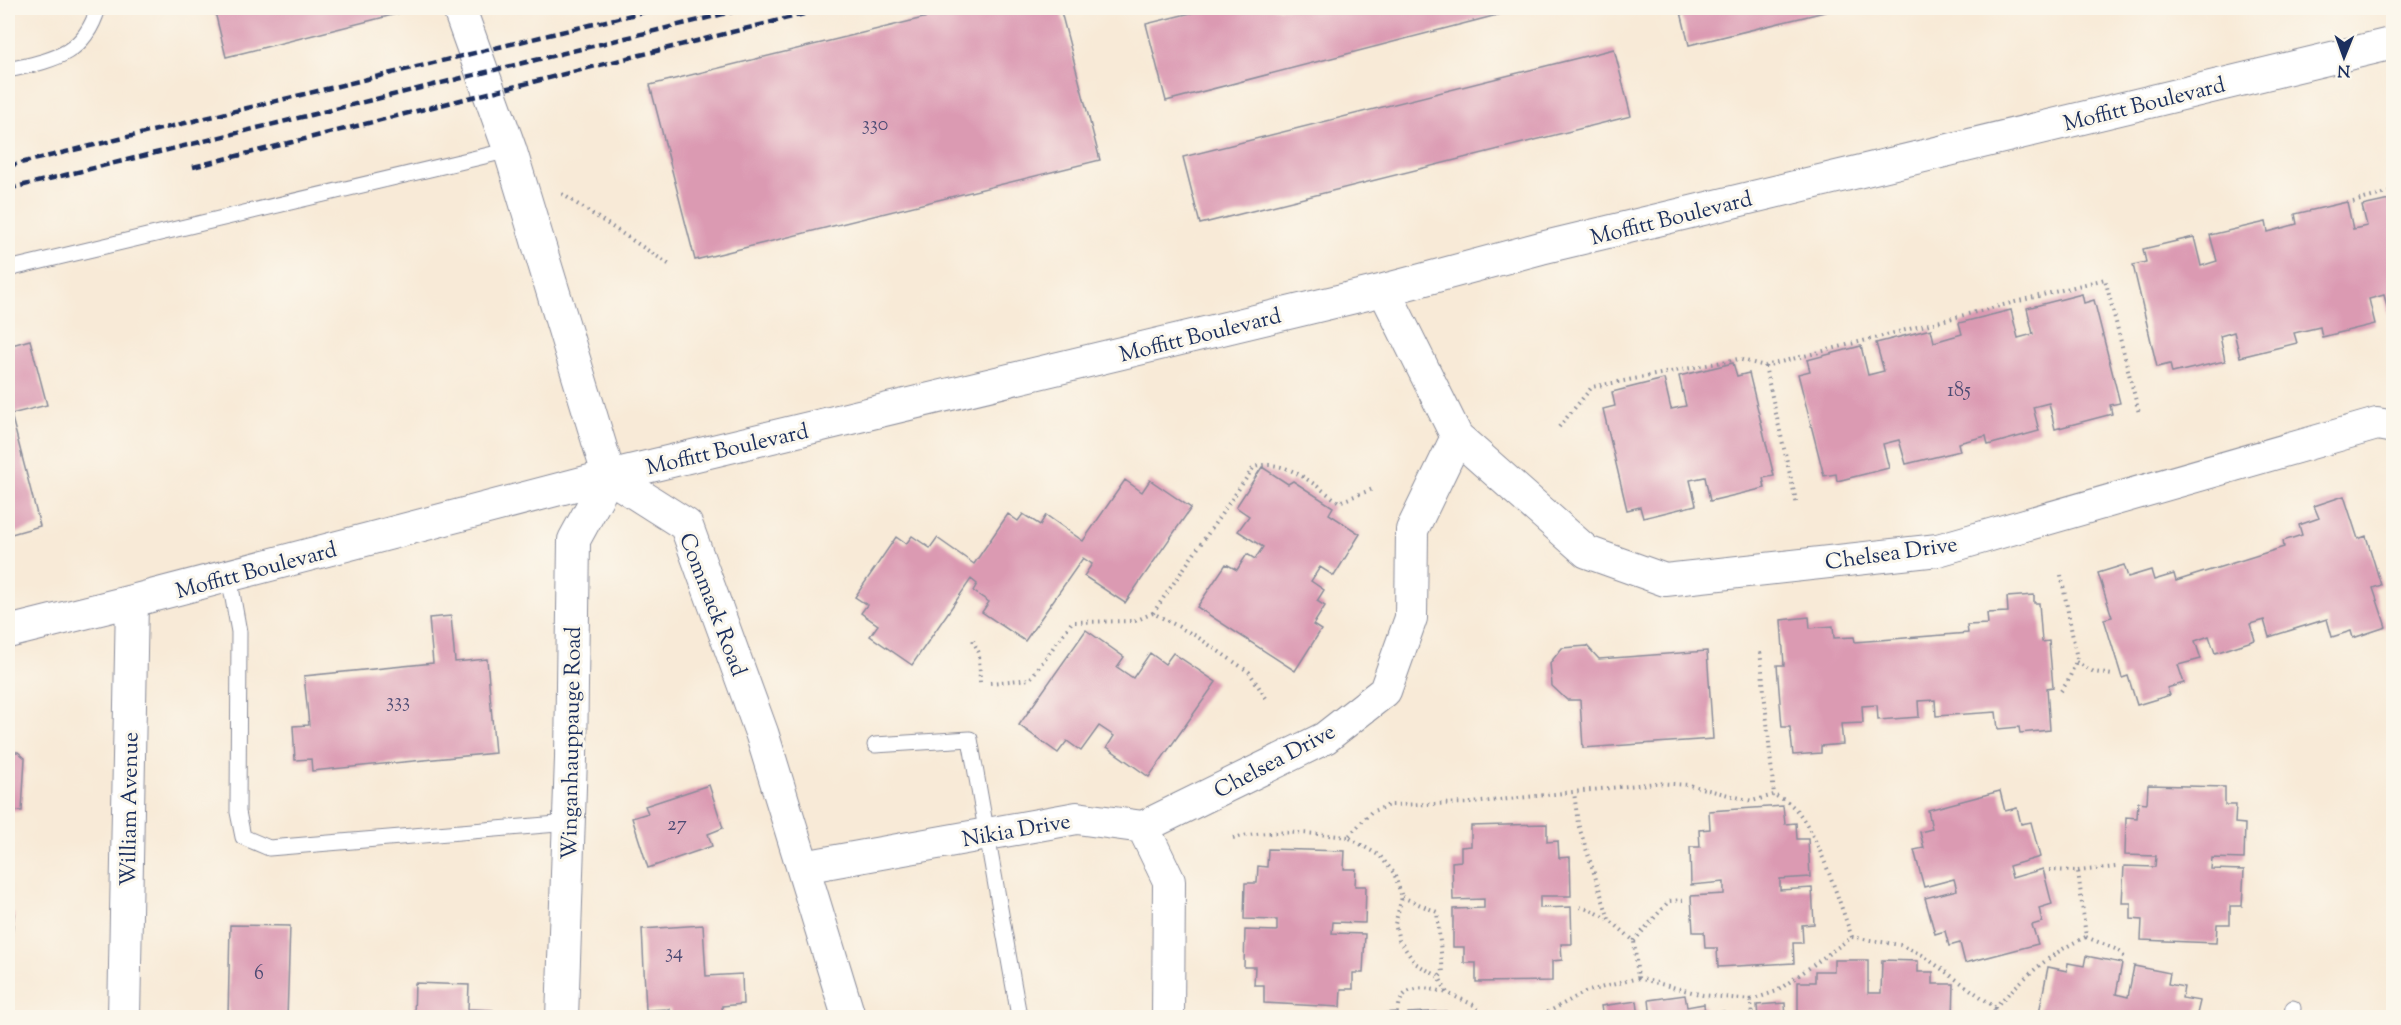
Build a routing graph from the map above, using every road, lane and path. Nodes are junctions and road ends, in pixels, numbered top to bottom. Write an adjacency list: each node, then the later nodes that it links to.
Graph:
1 (99, 8): 4 (lane)
2 (459, 8): 5 (street)
3 (2394, 43): 11 (street, Moffitt Boulevard)
4 (8, 70)
5 (506, 136): 10 (lane); 17 (street)
6 (2394, 191): 8 (path)
7 (561, 194): 9 (path)
8 (2353, 202)
9 (670, 265)
10 (8, 269)
11 (1384, 290): 16 (street, Chelsea Drive); 17 (street, Moffitt Boulevard)
12 (1765, 366): 13 (path); 14 (path); 19 (path)
13 (2139, 413)
14 (1559, 427)
15 (2394, 427): 16 (street, Chelsea Drive)
16 (1457, 437): 37 (street, Chelsea Drive)
17 (609, 476): 21 (street, Moffitt Boulevard); 36 (street, Winganhauppauge Road); 41 (street, Commack Road)
18 (1373, 489): 23 (path)
19 (1797, 505)
20 (2061, 575): 27 (path)
21 (229, 576): 22 (street, Moffitt Boulevard); 36 (lane)
22 (132, 601): 24 (street, Moffitt Boulevard); 60 (street, William Avenue)
23 (1153, 613): 29 (path); 32 (path)
24 (8, 632)
25 (973, 640): 30 (path)
26 (1760, 650): 35 (path)
27 (2076, 662): 28 (path); 31 (path)
28 (2112, 675)
29 (990, 683)
30 (980, 684)
31 (2061, 691)
32 (1268, 700)
33 (875, 745): 38 (lane)
34 (1574, 792): 35 (path); 39 (path); 48 (path)
35 (1773, 795): 49 (path)
36 (569, 823): 61 (street, Winganhauppauge Road)
37 (1143, 827): 38 (street, Nikia Drive); 63 (street)
38 (986, 834): 41 (street, Nikia Drive); 59 (lane)
39 (1348, 837): 40 (path); 45 (path)
40 (1233, 838)
41 (803, 867): 62 (street, Commack Road)
42 (2116, 867): 44 (path)
43 (2049, 870): 44 (path)
44 (2078, 871): 50 (path)
45 (1402, 897): 53 (path); 53 (path)
46 (1683, 900): 51 (path)
47 (1580, 907): 48 (path)
48 (1609, 920): 51 (path)
49 (1852, 937): 56 (path); 58 (path)
50 (2086, 937): 52 (path); 58 (path)
51 (1634, 941): 54 (path)
52 (2125, 958)
53 (1439, 977): 55 (path)
54 (1638, 978): 56 (path); 65 (path)
55 (1447, 993): 57 (path); 64 (path)
56 (1751, 1000): 66 (path)
57 (1399, 1006)
58 (1995, 1007): 67 (path)
59 (1020, 1016)
60 (124, 1017)
61 (562, 1017)
62 (849, 1017)
63 (1168, 1017)
64 (1486, 1017)
65 (1537, 1017)
66 (1752, 1017)
67 (1994, 1017)

